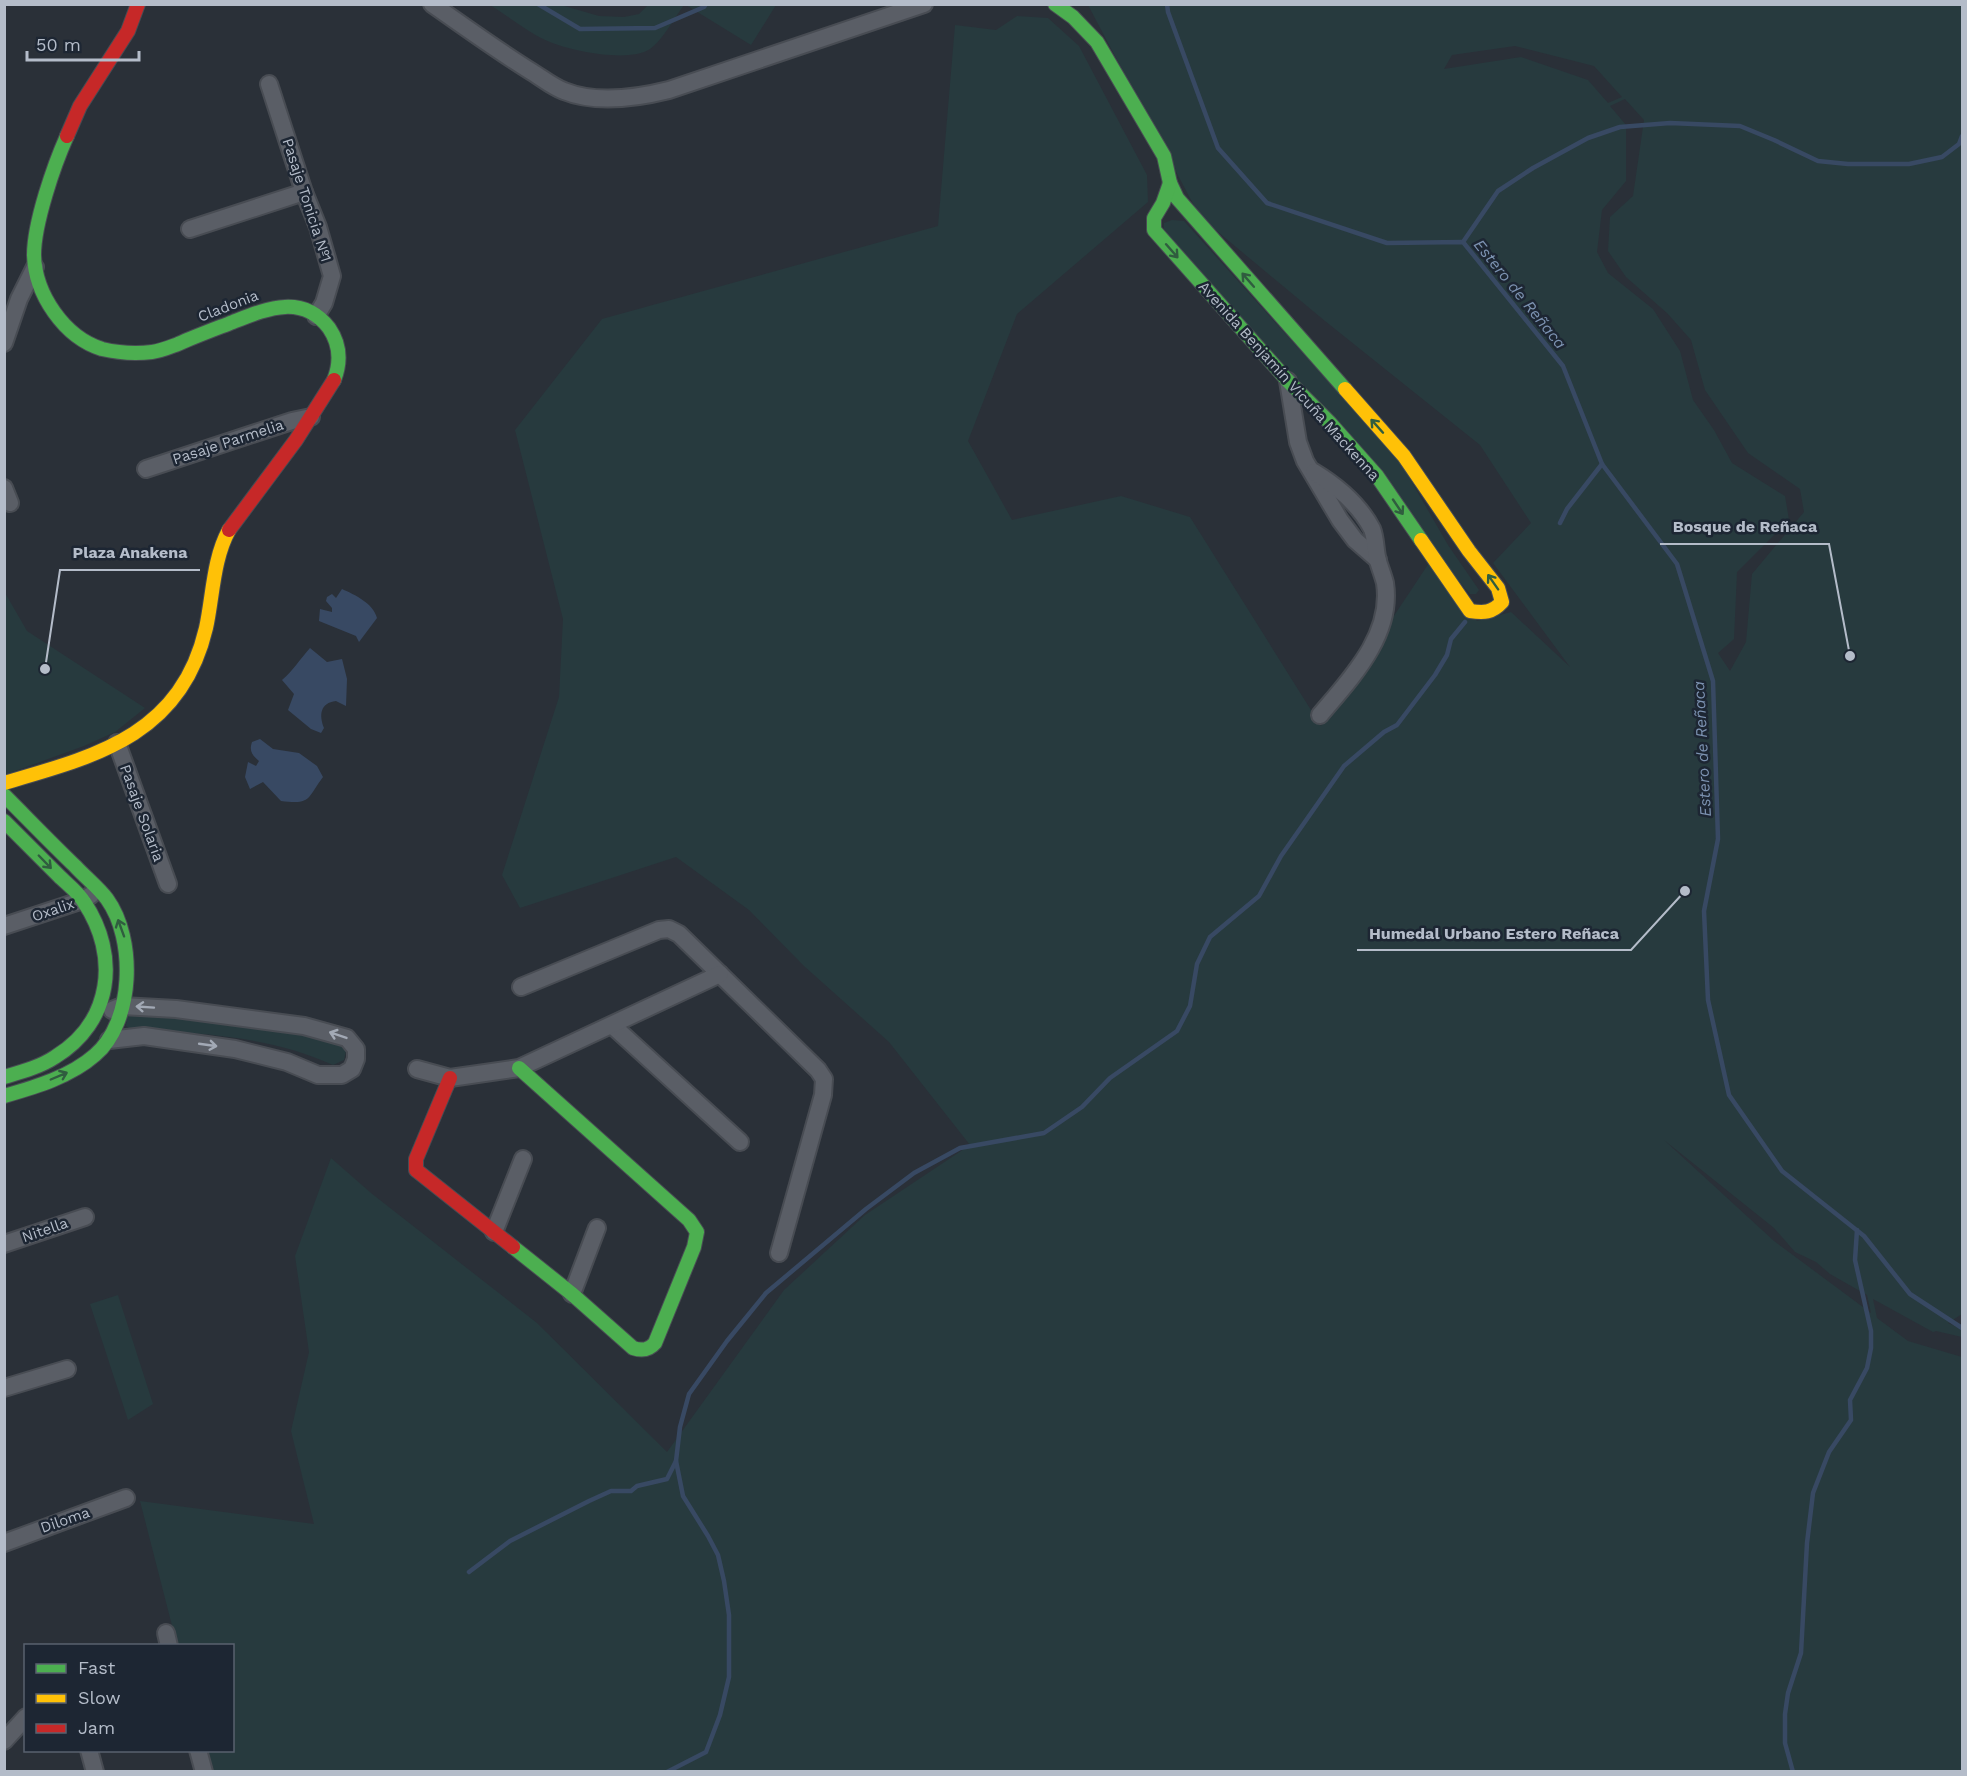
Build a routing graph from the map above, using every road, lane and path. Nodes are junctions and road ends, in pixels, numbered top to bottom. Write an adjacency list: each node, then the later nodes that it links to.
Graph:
1 (138, 4): 11 (street, Cladonia)
2 (432, 4): 3 (street)
3 (924, 4)
4 (1055, 4): 6 (street, Avenida Benjamín Vicuña Mackenna)
5 (269, 84): 7 (street, Pasaje Tonicia Nº1)
6 (1170, 183): 8 (street, Avenida Benjamín Vicuña Mackenna); 9 (street)
7 (304, 192): 10 (street); 12 (street, Pasaje Tonicia Nº1)
8 (1190, 214): 9 (street); 16 (street, Avenida Benjamín Vicuña Mackenna, one-way to 8)
9 (1154, 216): 14 (street, Avenida Benjamín Vicuña Mackenna, one-way to 14)
10 (190, 229)
11 (35, 267): 12 (street, Cladonia); 13 (street)
12 (316, 316): 15 (street)
13 (4, 343)
14 (1288, 381): 16 (street, Avenida Benjamín Vicuña Mackenna); 17 (street)
15 (311, 417): 18 (street, Pasaje Parmelia); 20 (street)
16 (1330, 423): 17 (street)
17 (1296, 428): 19 (street)
18 (146, 469)
19 (1320, 715)
20 (117, 743): 21 (street); 24 (street, Pasaje Solaria)
21 (4, 783)
22 (4, 795): 25 (street)
23 (4, 820): 26 (street, one-way to 26)
24 (168, 884)
25 (100, 890): 26 (street, Oxalix); 30 (street, one-way to 25)
26 (83, 900): 27 (street, Oxalix); 32 (street)
27 (4, 926)
28 (720, 974): 29 (street); 33 (street); 47 (street)
29 (521, 987)
30 (122, 1005): 31 (street, one-way to 30); 32 (street); 35 (street)
31 (176, 1009): 34 (street); 34 (street, one-way to 31)
32 (94, 1017): 38 (street)
33 (613, 1026): 36 (street); 41 (street)
34 (166, 1039): 35 (street)
35 (109, 1040): 40 (street, one-way to 35)
36 (519, 1068): 39 (street); 48 (street)
37 (417, 1069): 39 (street)
38 (4, 1077)
39 (450, 1078): 45 (street)
40 (4, 1096)
41 (740, 1142)
42 (523, 1159): 45 (street)
43 (85, 1217): 46 (street, Nitella)
44 (597, 1228): 48 (street)
45 (494, 1232): 48 (street)
46 (4, 1244)
47 (779, 1253)
48 (572, 1294)
49 (67, 1369): 50 (street)
50 (4, 1388)
51 (126, 1498): 52 (street, Diloma)
52 (4, 1543)
53 (24, 1719): 54 (street)
54 (4, 1741)
55 (90, 1752): 57 (street)
56 (199, 1752): 58 (street)
57 (95, 1772)
58 (204, 1772)

